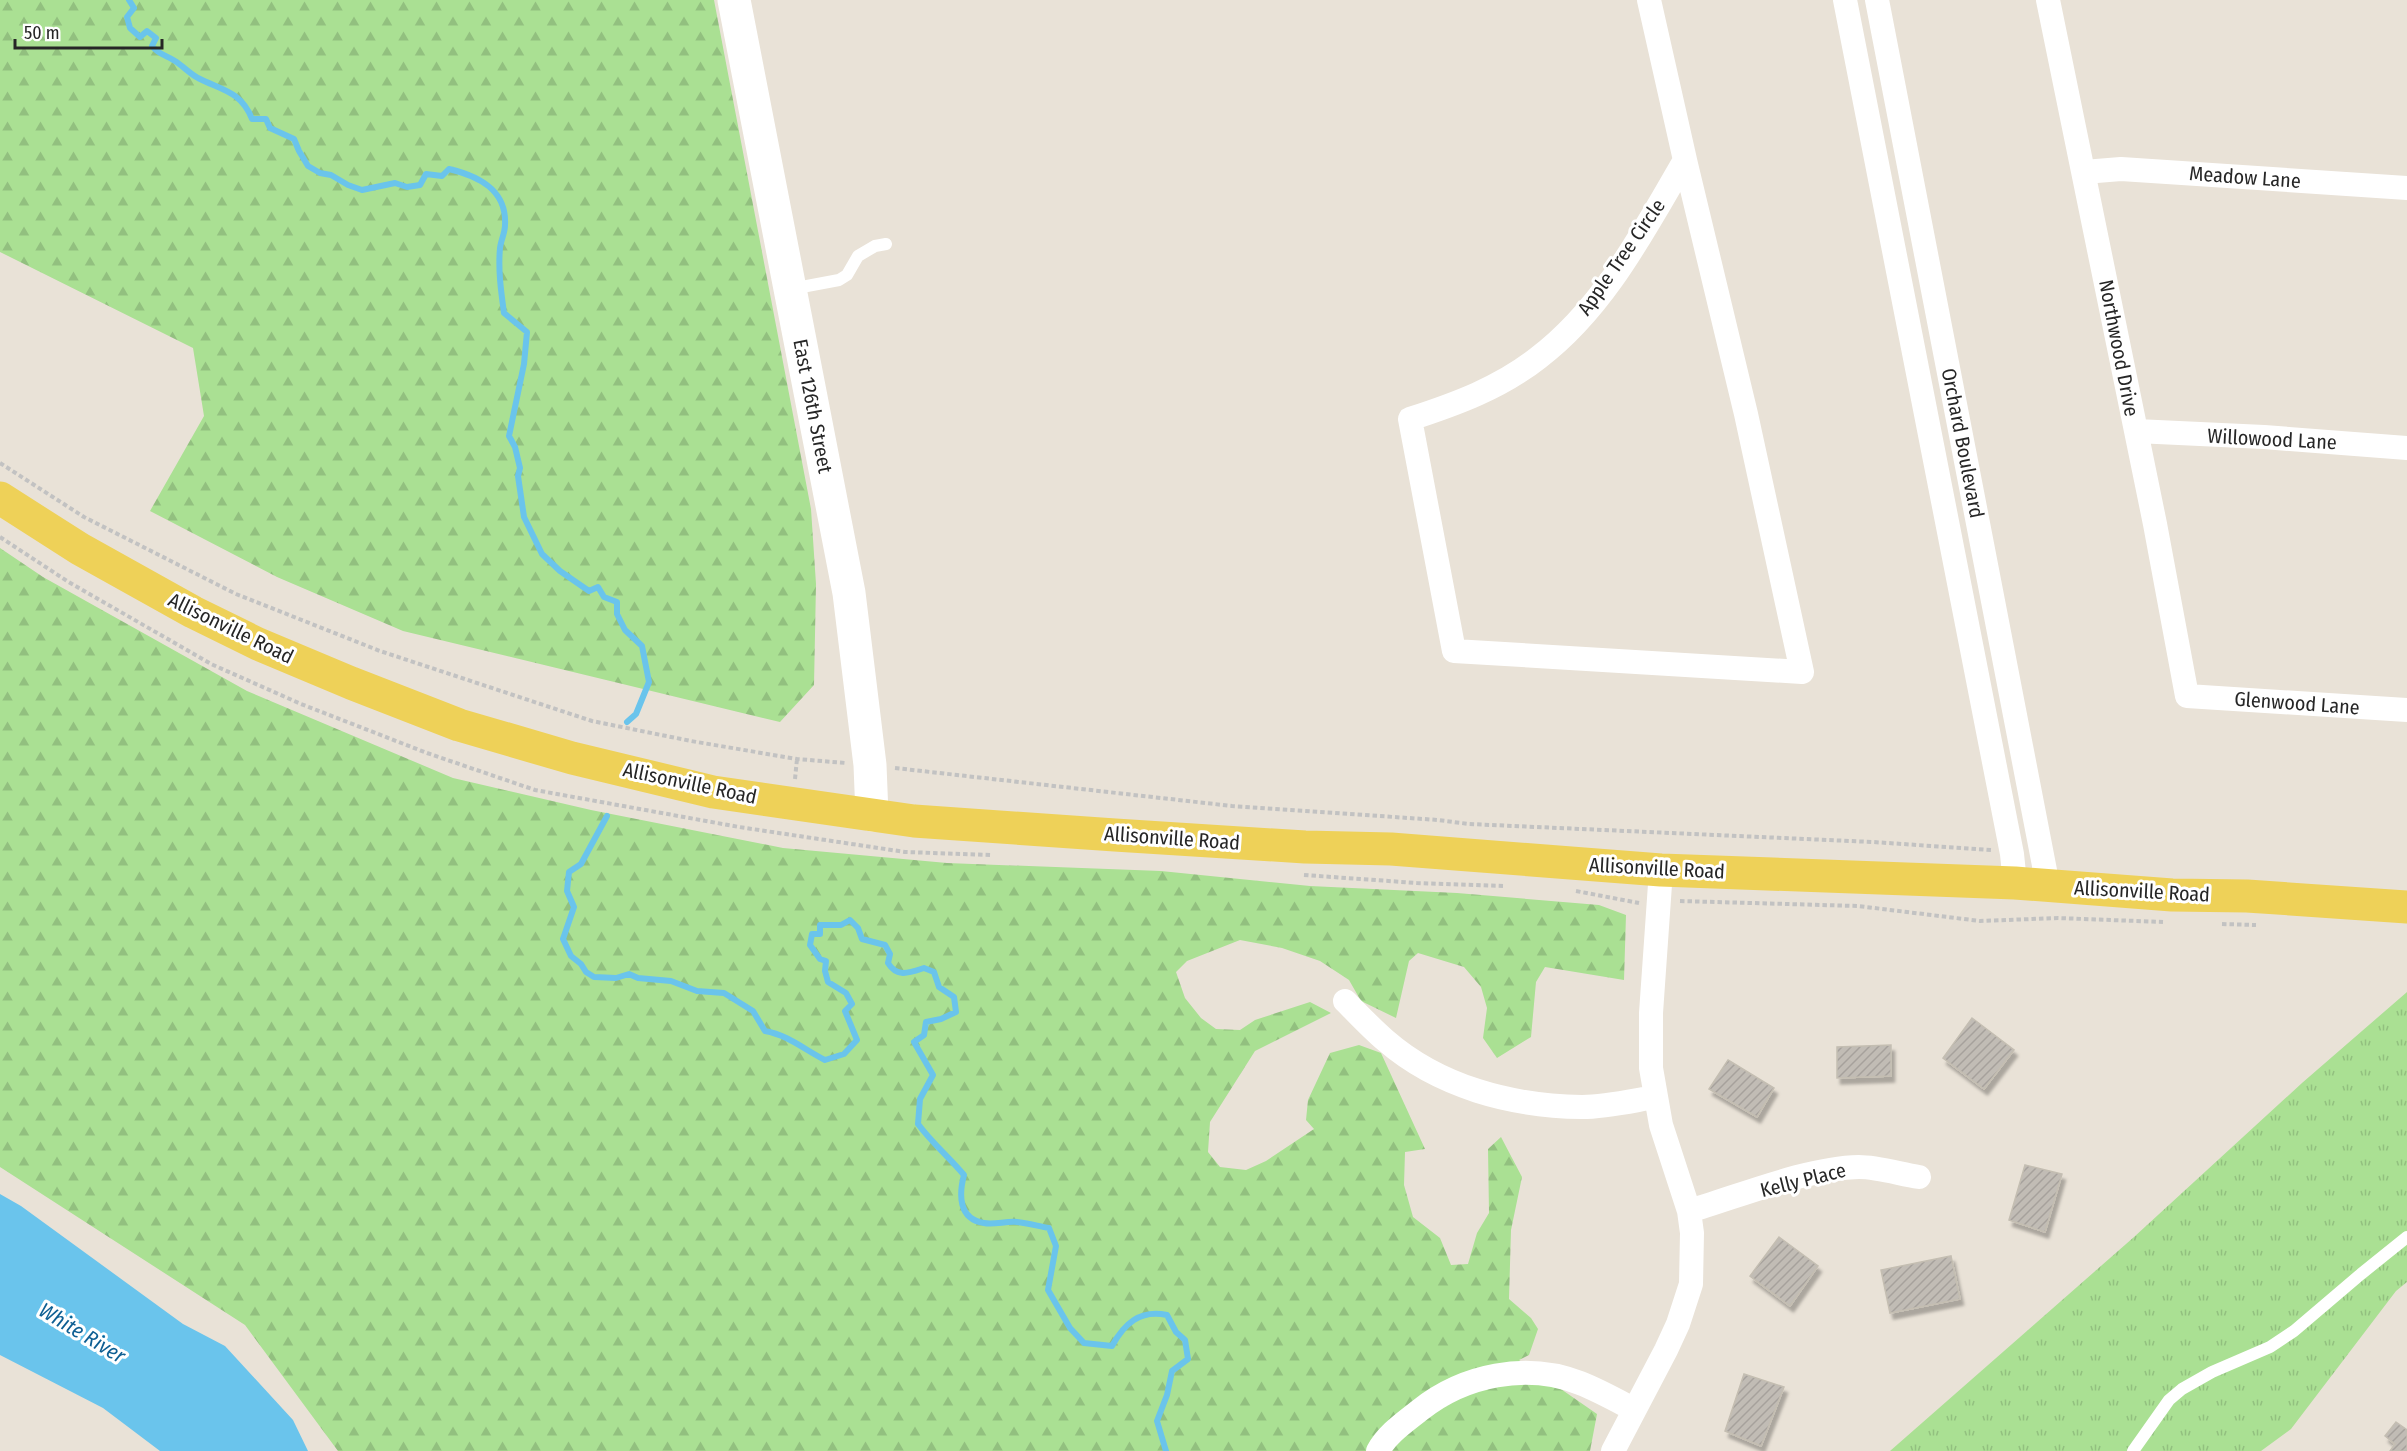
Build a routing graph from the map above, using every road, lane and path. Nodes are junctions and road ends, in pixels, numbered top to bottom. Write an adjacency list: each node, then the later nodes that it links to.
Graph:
1 (734, 0): 10 (main road, East 126th Street)
2 (1649, 0): 6 (street)
3 (1845, 0): 20 (street, Orchard Boulevard)
4 (1877, 0): 22 (street, Orchard Boulevard)
5 (2048, 0): 7 (street, Northwood Drive)
6 (1685, 160): 6 (street, Apple Tree Circle)
7 (2084, 172): 8 (street, Meadow Lane); 11 (street, Northwood Drive)
8 (2407, 188)
9 (886, 244): 10 (lane)
10 (790, 290): 19 (main road, East 126th Street)
11 (2136, 431): 12 (street, Willowood Lane); 15 (street, Northwood Drive)
12 (2407, 448)
13 (0, 463): 17 (path)
14 (0, 498): 19 (main road, Allisonville Road)
15 (2187, 696): 16 (street, Glenwood Lane)
16 (2407, 710)
17 (796, 759)
18 (923, 773): 20 (path)
19 (872, 815): 21 (main road, Allisonville Road)
20 (2013, 869): 21 (main road, Allisonville Road); 22 (main road, Allisonville Road)
21 (1661, 870): 25 (street)
22 (2048, 886): 23 (main road, Allisonville Road)
23 (2407, 907)
24 (1345, 1001): 25 (street)
25 (1655, 1097): 27 (street)
26 (1919, 1177): 27 (street, Kelly Place)
27 (1689, 1211): 29 (street)
28 (2407, 1237): 32 (lane)
29 (1633, 1409): 30 (street); 31 (street)
30 (1378, 1451)
31 (1613, 1451)
32 (2133, 1451)

